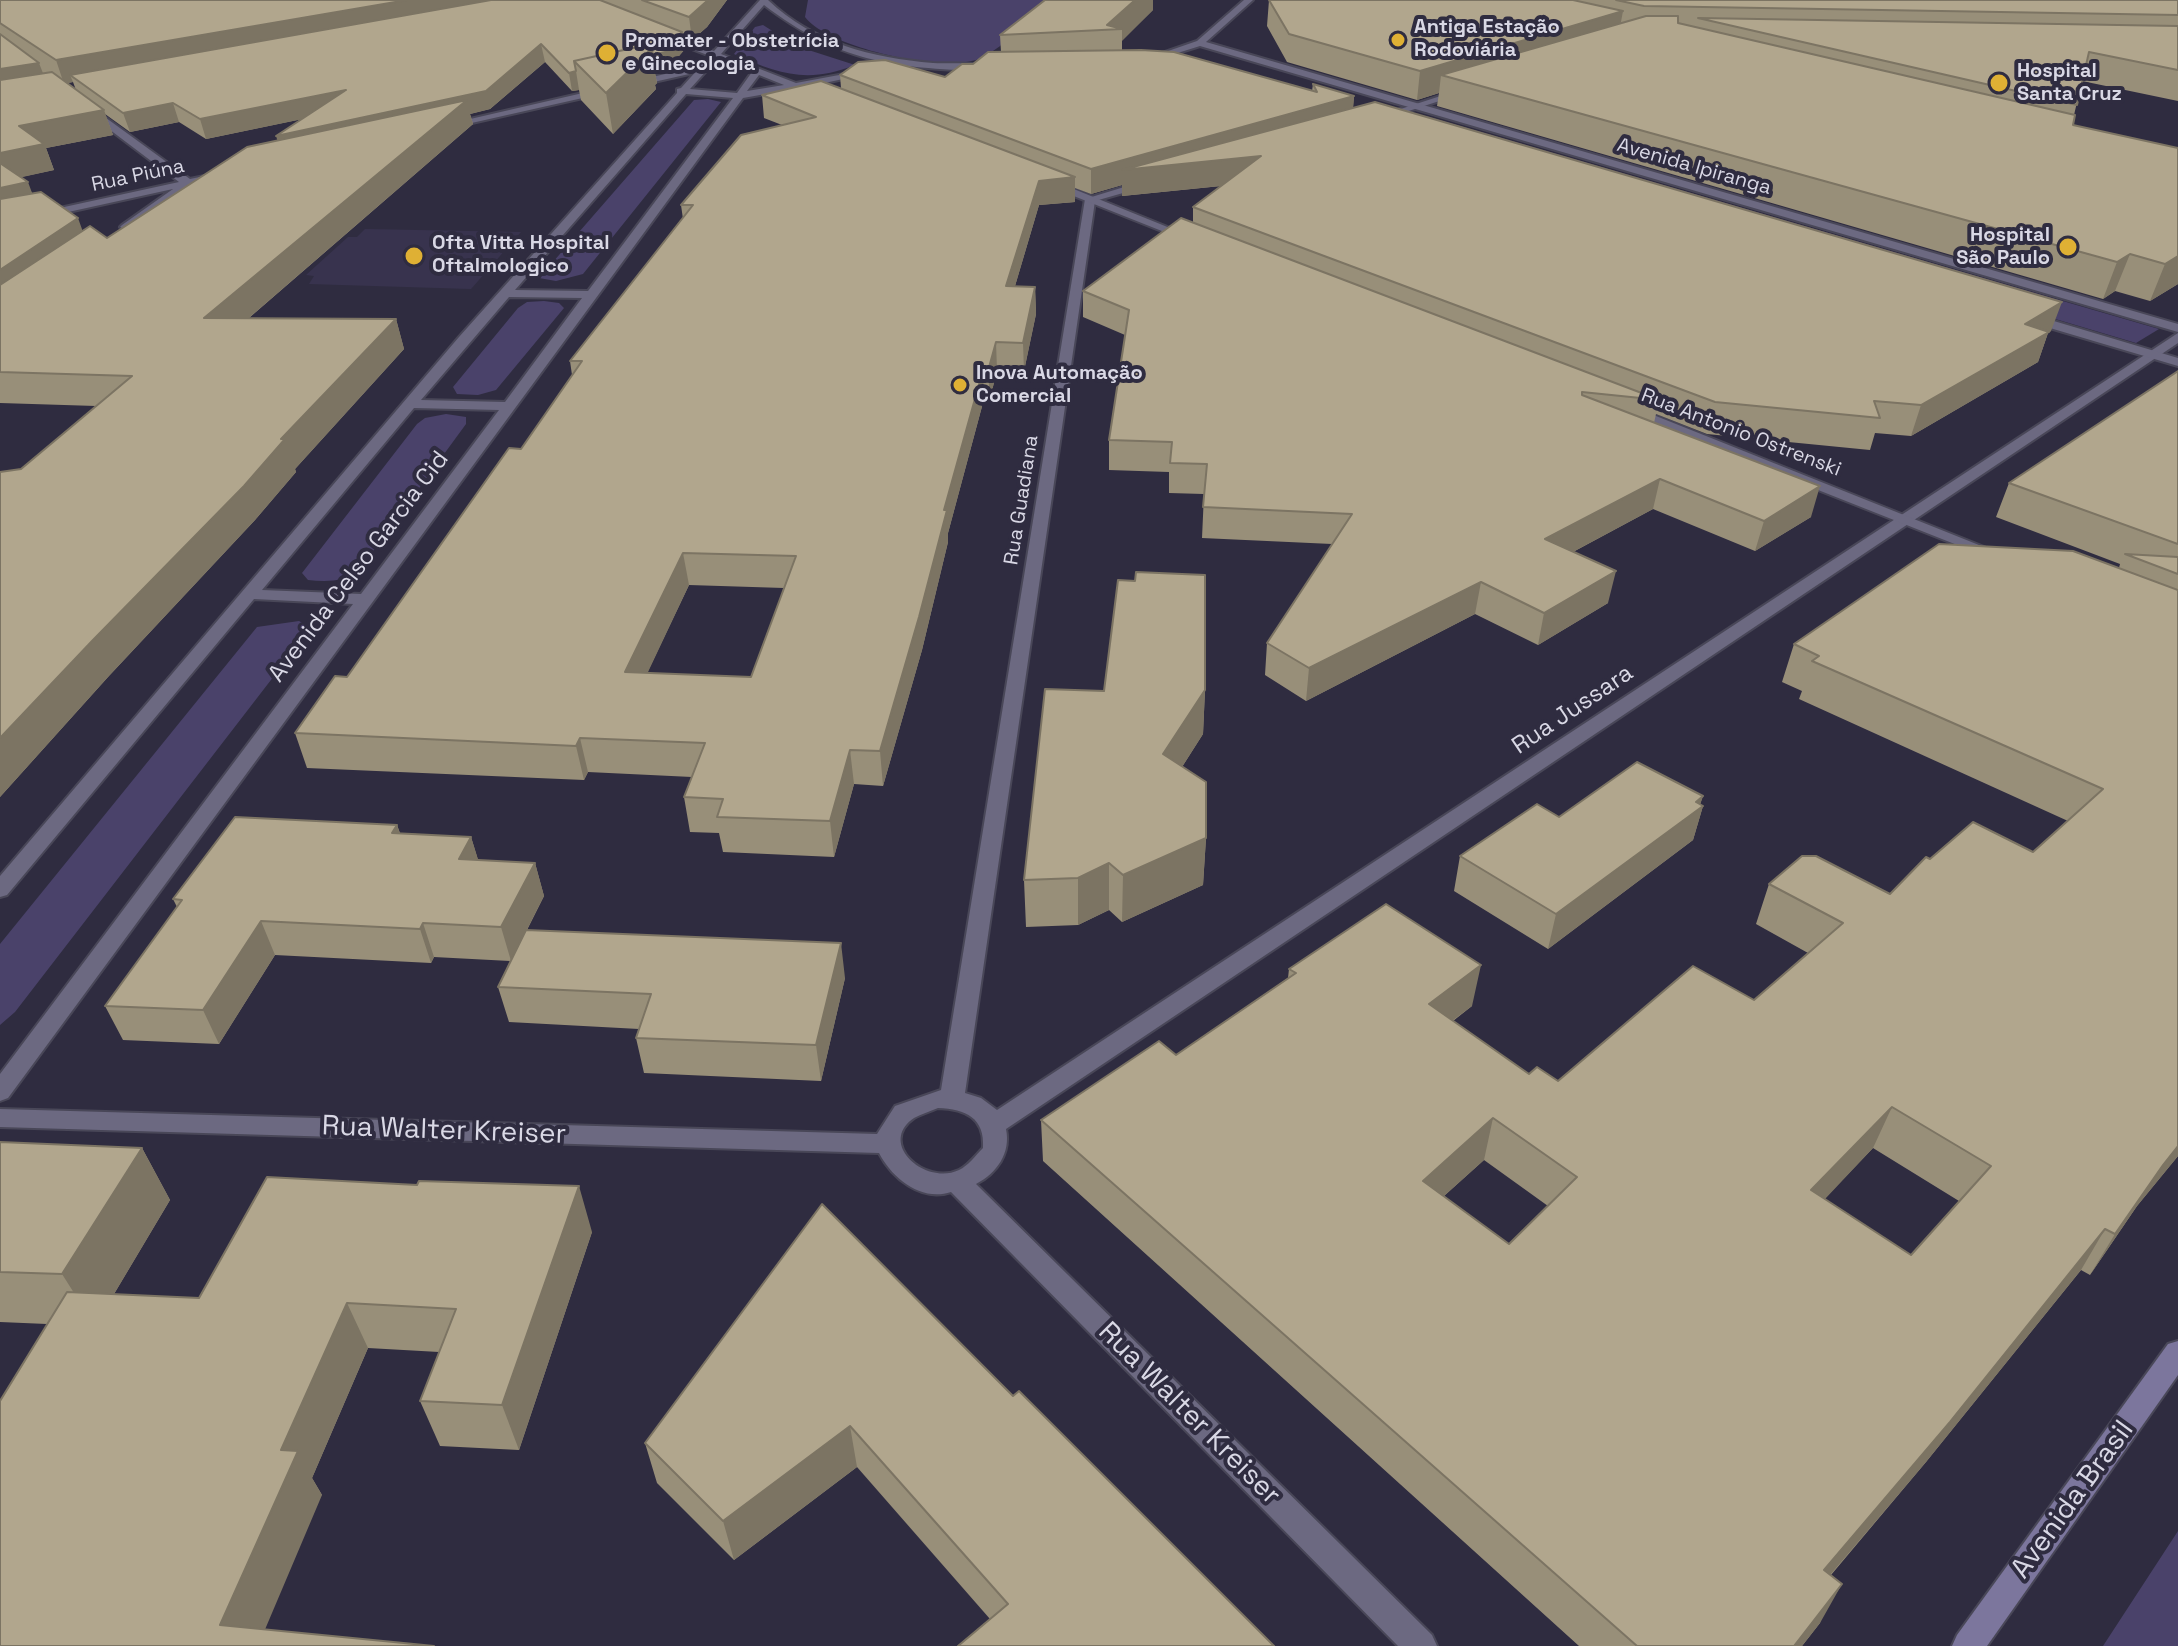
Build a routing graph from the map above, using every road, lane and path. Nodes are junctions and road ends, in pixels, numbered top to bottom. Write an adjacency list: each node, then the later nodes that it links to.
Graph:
1 (765, 0): 4 (street); 6 (street)
2 (1249, 0): 8 (street)
3 (787, 6): 4 (street)
4 (791, 21): 10 (street)
5 (643, 27): 7 (street)
6 (734, 36): 7 (street); 9 (street)
7 (671, 38): 9 (street)
8 (1200, 43): 11 (street); 25 (street, Avenida Ipiranga)
9 (717, 55): 12 (street); 14 (street)
10 (928, 65): 13 (street); 15 (street)
11 (1174, 67)
12 (704, 68): 18 (street); 20 (street)
13 (1000, 68)
14 (757, 72): 16 (street); 21 (street, Avenida Celso Garcia Cid)
15 (862, 74): 16 (street); 22 (street)
16 (792, 85): 21 (street); 22 (street)
17 (1478, 88): 25 (street)
18 (611, 90): 19 (street); 27 (street)
19 (653, 91)
20 (673, 91): 21 (street); 36 (street)
21 (737, 96): 37 (street, Avenida Celso Garcia Cid)
22 (824, 97): 24 (street)
23 (75, 99): 31 (street)
24 (839, 103)
25 (1419, 106): 26 (street); 39 (street, Avenida Ipiranga)
26 (1406, 128)
27 (430, 130)
28 (234, 173): 31 (street, Rua Piúna)
29 (1031, 176): 32 (street)
30 (1165, 178): 32 (street)
31 (188, 183): 33 (street, Rua Piúna); 34 (street)
32 (1090, 199): 35 (street); 52 (street, Rua Guadiana)
33 (0, 224)
34 (113, 237)
35 (1209, 245)
36 (505, 293): 37 (street); 43 (street)
37 (593, 295): 44 (street, Avenida Celso Garcia Cid)
38 (2014, 313): 41 (street)
39 (2178, 328)
40 (2178, 337): 41 (street, Rua Jussara)
41 (2151, 354): 42 (street); 46 (street, Rua Jussara)
42 (2178, 362)
43 (410, 404): 44 (street); 48 (street)
44 (510, 406): 49 (street, Avenida Celso Garcia Cid)
45 (1623, 408): 46 (street, Rua Antonio Ostrenski)
46 (1904, 519): 47 (street, Rua Antonio Ostrenski); 54 (street, Rua Jussara)
47 (2005, 558)
48 (249, 594): 49 (street); 50 (street)
49 (365, 599): 51 (street, Avenida Celso Garcia Cid)
50 (0, 890)
51 (0, 1092)
52 (952, 1099): 54 (street); 55 (street)
53 (0, 1118): 55 (street, Rua Walter Kreiser)
54 (995, 1124): 56 (street)
55 (888, 1144): 56 (street)
56 (957, 1182): 58 (street, Rua Walter Kreiser)
57 (2178, 1353): 59 (main road, Avenida Brasil)
58 (1421, 1646)
59 (1968, 1646)

